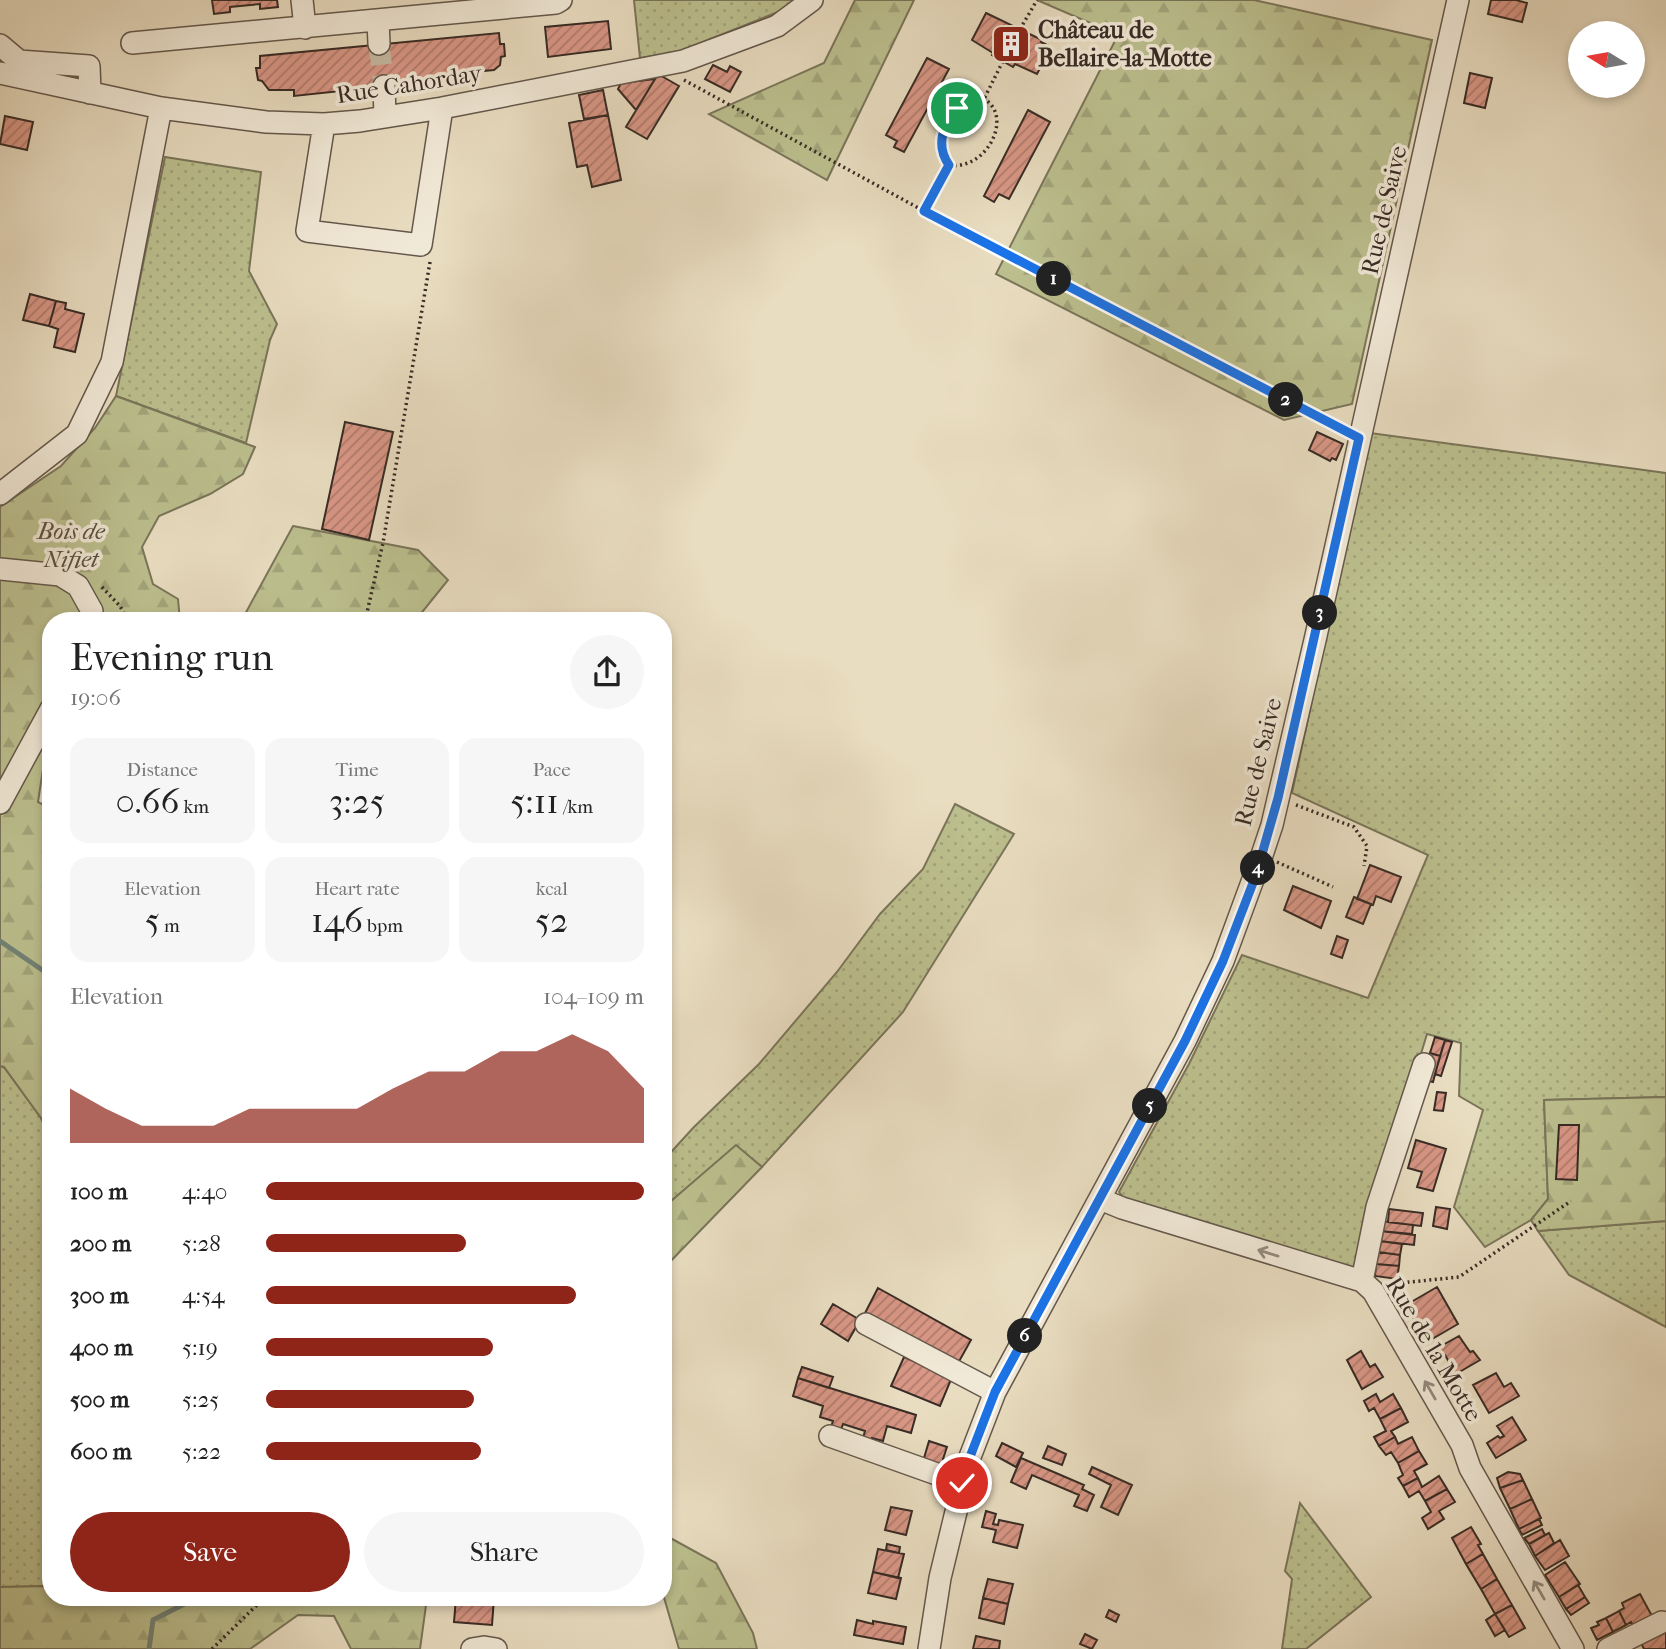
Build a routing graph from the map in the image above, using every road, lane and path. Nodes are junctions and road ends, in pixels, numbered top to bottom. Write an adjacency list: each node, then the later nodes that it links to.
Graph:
1 (302, 0): 8 (street)
2 (561, 0): 6 (street)
3 (812, 0): 20 (street, Rue Cahorday)
4 (1037, 0): 9 (path)
5 (1458, 0): 26 (street, Rue de Saive)
6 (448, 7): 7 (street)
7 (378, 20): 8 (street); 11 (street)
8 (305, 28): 10 (street)
9 (1020, 29)
10 (132, 43)
11 (379, 44)
12 (0, 45): 17 (street)
13 (1003, 61): 18 (path)
14 (0, 73): 17 (street, Rue Cahorday)
15 (682, 80): 24 (path)
16 (384, 86): 21 (street)
17 (90, 93): 19 (street, Rue Cahorday)
18 (984, 99): 23 (path); 23 (path)
19 (161, 108): 22 (street, Rue Cahorday); 27 (street)
20 (442, 108): 21 (street, Rue Cahorday); 22 (street)
21 (385, 117): 22 (street, Rue Cahorday)
22 (324, 124)
23 (949, 165): 24 (path)
24 (924, 211): 26 (path)
25 (431, 255): 30 (path)
26 (1359, 438): 32 (street, Rue de Saive)
27 (0, 494)
28 (0, 569): 29 (street)
29 (92, 612)
30 (367, 612)
31 (42, 726): 33 (street)
32 (1278, 798): 34 (street, Rue de Saive); 35 (path)
33 (0, 803)
34 (1262, 855): 36 (path); 38 (street, Rue de Saive)
35 (1364, 866)
36 (1334, 887)
37 (1424, 1063): 40 (street)
38 (1100, 1199): 40 (street, Rue de la Motte, one-way to 38); 42 (street, Rue de Saive)
39 (1571, 1201): 40 (path)
40 (1367, 1286): 51 (street, Rue de la Motte, one-way to 40)
41 (866, 1324): 42 (street)
42 (995, 1392): 44 (street, Rue de Saive)
43 (830, 1436): 44 (street)
44 (962, 1483): 50 (street, Rue de Saive)
45 (256, 1606): 47 (path)
46 (1662, 1622): 52 (street)
47 (212, 1649)
48 (472, 1649): 49 (street)
49 (496, 1649)
50 (929, 1649)
51 (1573, 1649)
52 (1608, 1649)

